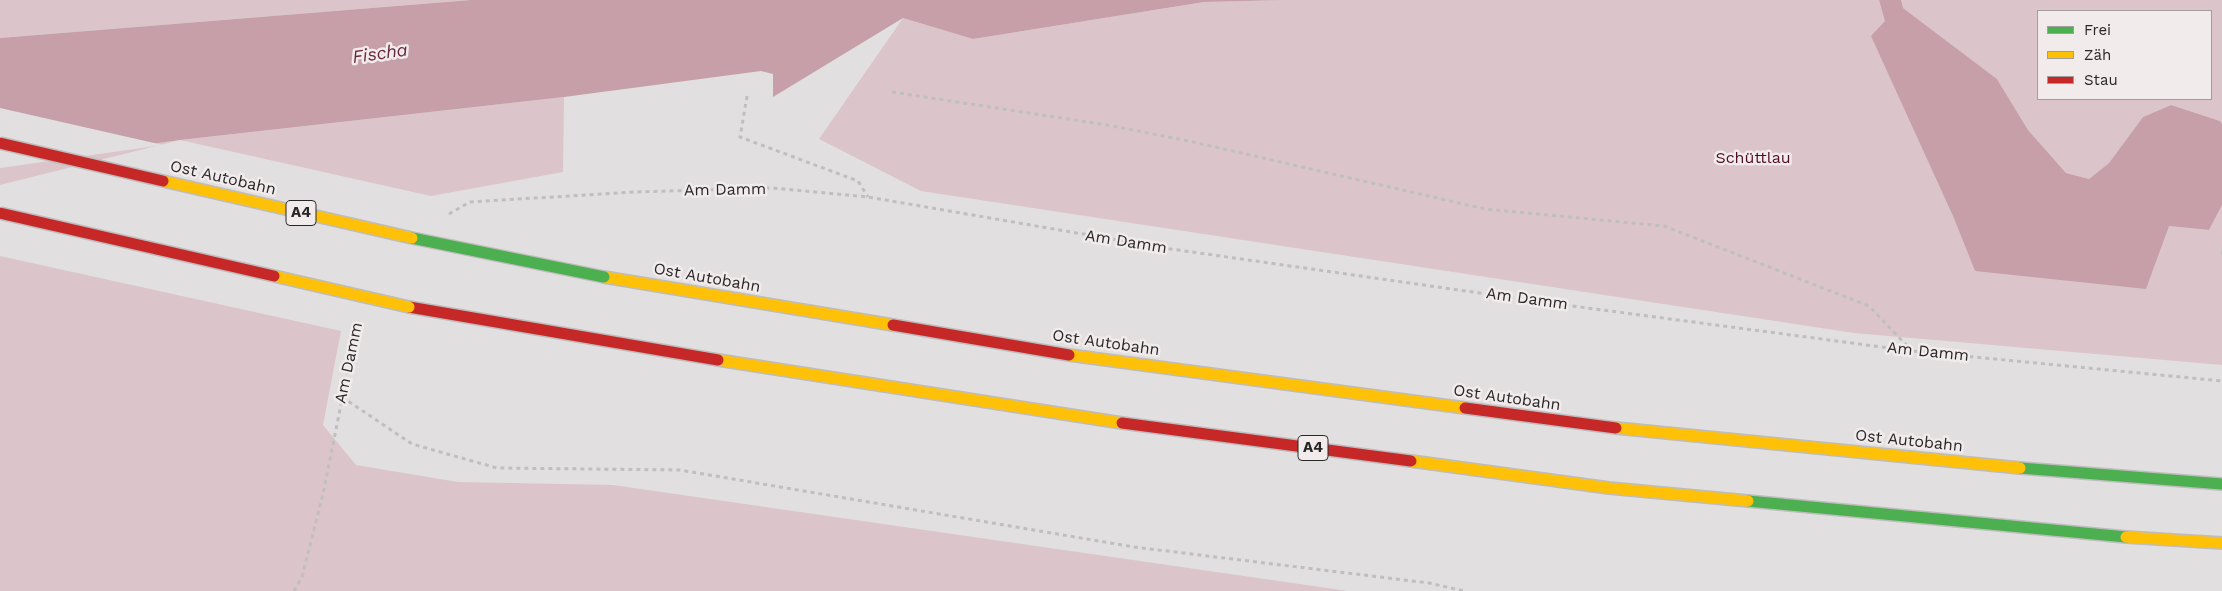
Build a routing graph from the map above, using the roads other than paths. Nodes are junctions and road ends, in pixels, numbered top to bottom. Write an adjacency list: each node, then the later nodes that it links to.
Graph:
1 (0, 143): 3 (highway, Ost Autobahn / A4, bridge)
2 (0, 213): 4 (highway, A4, bridge)
3 (2222, 484)
4 (2222, 543)

